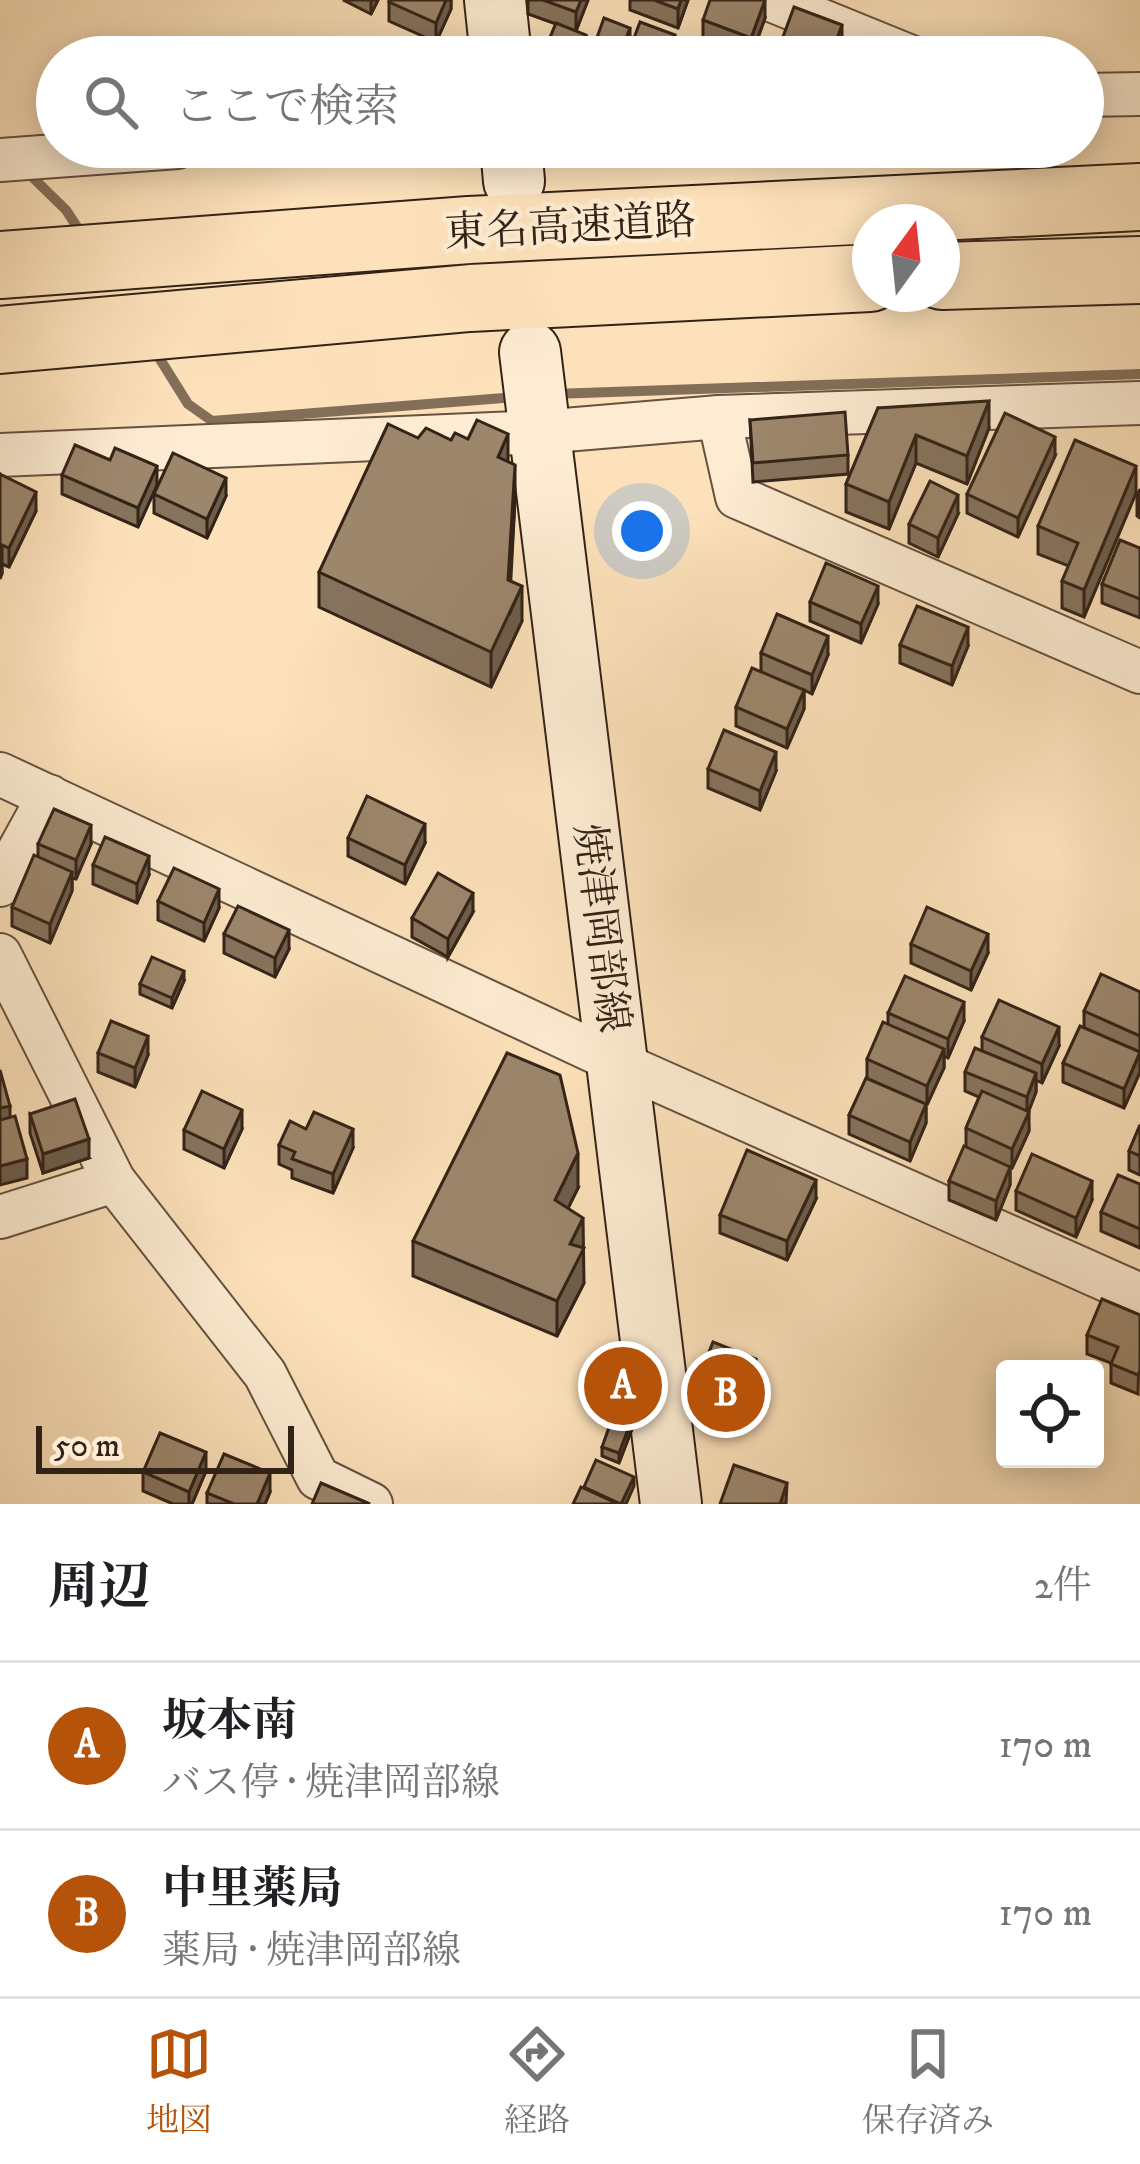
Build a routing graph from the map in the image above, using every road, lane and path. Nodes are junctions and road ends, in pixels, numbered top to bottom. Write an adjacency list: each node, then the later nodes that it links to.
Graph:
1 (495, 0): 3 (main road)
2 (771, 0): 4 (street)
3 (499, 36)
4 (859, 36)
5 (1140, 94): 6 (street)
6 (1104, 95)
7 (1140, 196): 8 (highway, 東名高速道路)
8 (0, 265)
9 (1140, 270): 10 (highway)
10 (960, 275)
11 (852, 279): 12 (highway, 東名高速道路)
12 (0, 340)
13 (530, 352): 16 (main road, 焼津岡部線)
14 (1140, 403): 15 (street)
15 (718, 417): 16 (street); 18 (street)
16 (542, 432): 17 (street); 23 (main road, 焼津岡部線)
17 (0, 455)
18 (1140, 672)
19 (0, 774): 20 (street)
20 (50, 796): 21 (street); 23 (street)
21 (0, 885)
22 (0, 956): 24 (street)
23 (619, 1064): 26 (street); 29 (main road, 焼津岡部線)
24 (114, 1181): 25 (street); 27 (street)
25 (0, 1217)
26 (1140, 1295)
27 (313, 1491): 28 (street)
28 (371, 1504)
29 (671, 1504)

